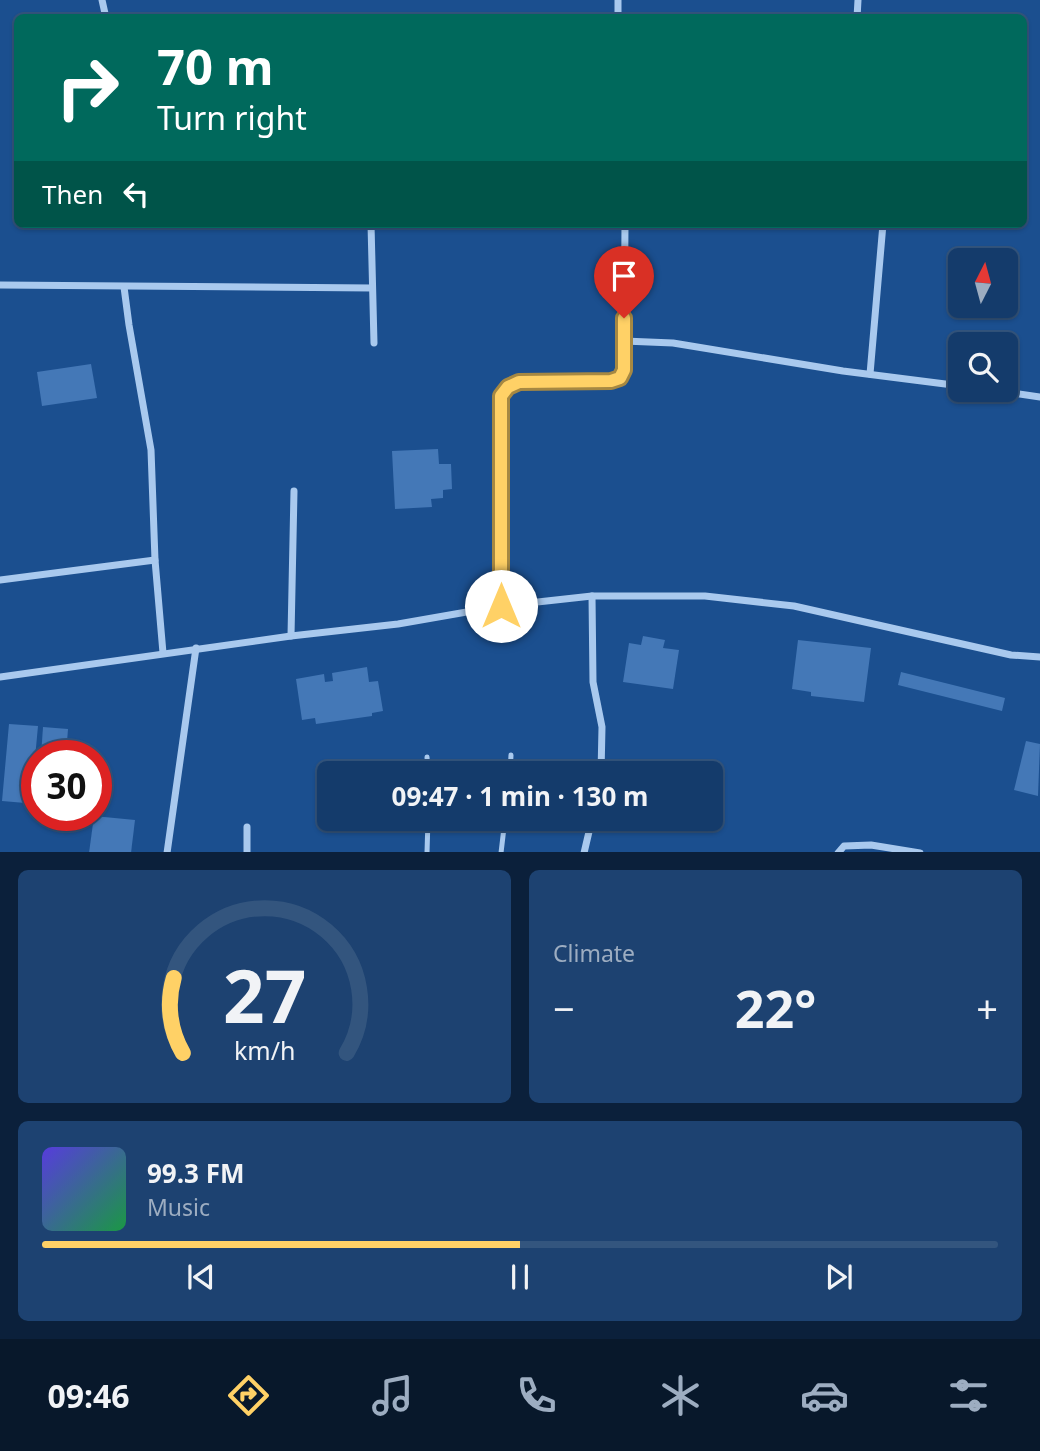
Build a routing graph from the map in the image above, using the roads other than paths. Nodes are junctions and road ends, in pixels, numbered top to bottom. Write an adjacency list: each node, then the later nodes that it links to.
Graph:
1 (371, 228): 6 (street)
2 (625, 228): 7 (street)
3 (883, 228): 9 (street)
4 (0, 285): 5 (street)
5 (124, 287): 6 (street); 14 (street)
6 (372, 288): 8 (street)
7 (624, 341): 9 (street); 17 (street)
8 (374, 342)
9 (870, 374): 10 (street)
10 (948, 384)
11 (1018, 394): 12 (street)
12 (1040, 397)
13 (294, 491): 18 (street)
14 (155, 560): 15 (street); 20 (street)
15 (0, 580)
16 (592, 596): 17 (street); 21 (street); 27 (street)
17 (501, 606): 18 (street)
18 (290, 636): 19 (street)
19 (196, 648): 20 (street); 32 (street)
20 (163, 653): 22 (street)
21 (1040, 657)
22 (0, 677)
23 (511, 755): 26 (lane)
24 (427, 757): 25 (lane)
25 (427, 761)
26 (511, 761)
27 (601, 761)
28 (247, 827): 33 (street)
29 (428, 831): 34 (lane)
30 (504, 831): 35 (lane)
31 (589, 831): 36 (street)
32 (167, 852)
33 (247, 852)
34 (427, 852)
35 (501, 852)
36 (584, 852)
37 (838, 852): 38 (street)
38 (920, 852)

